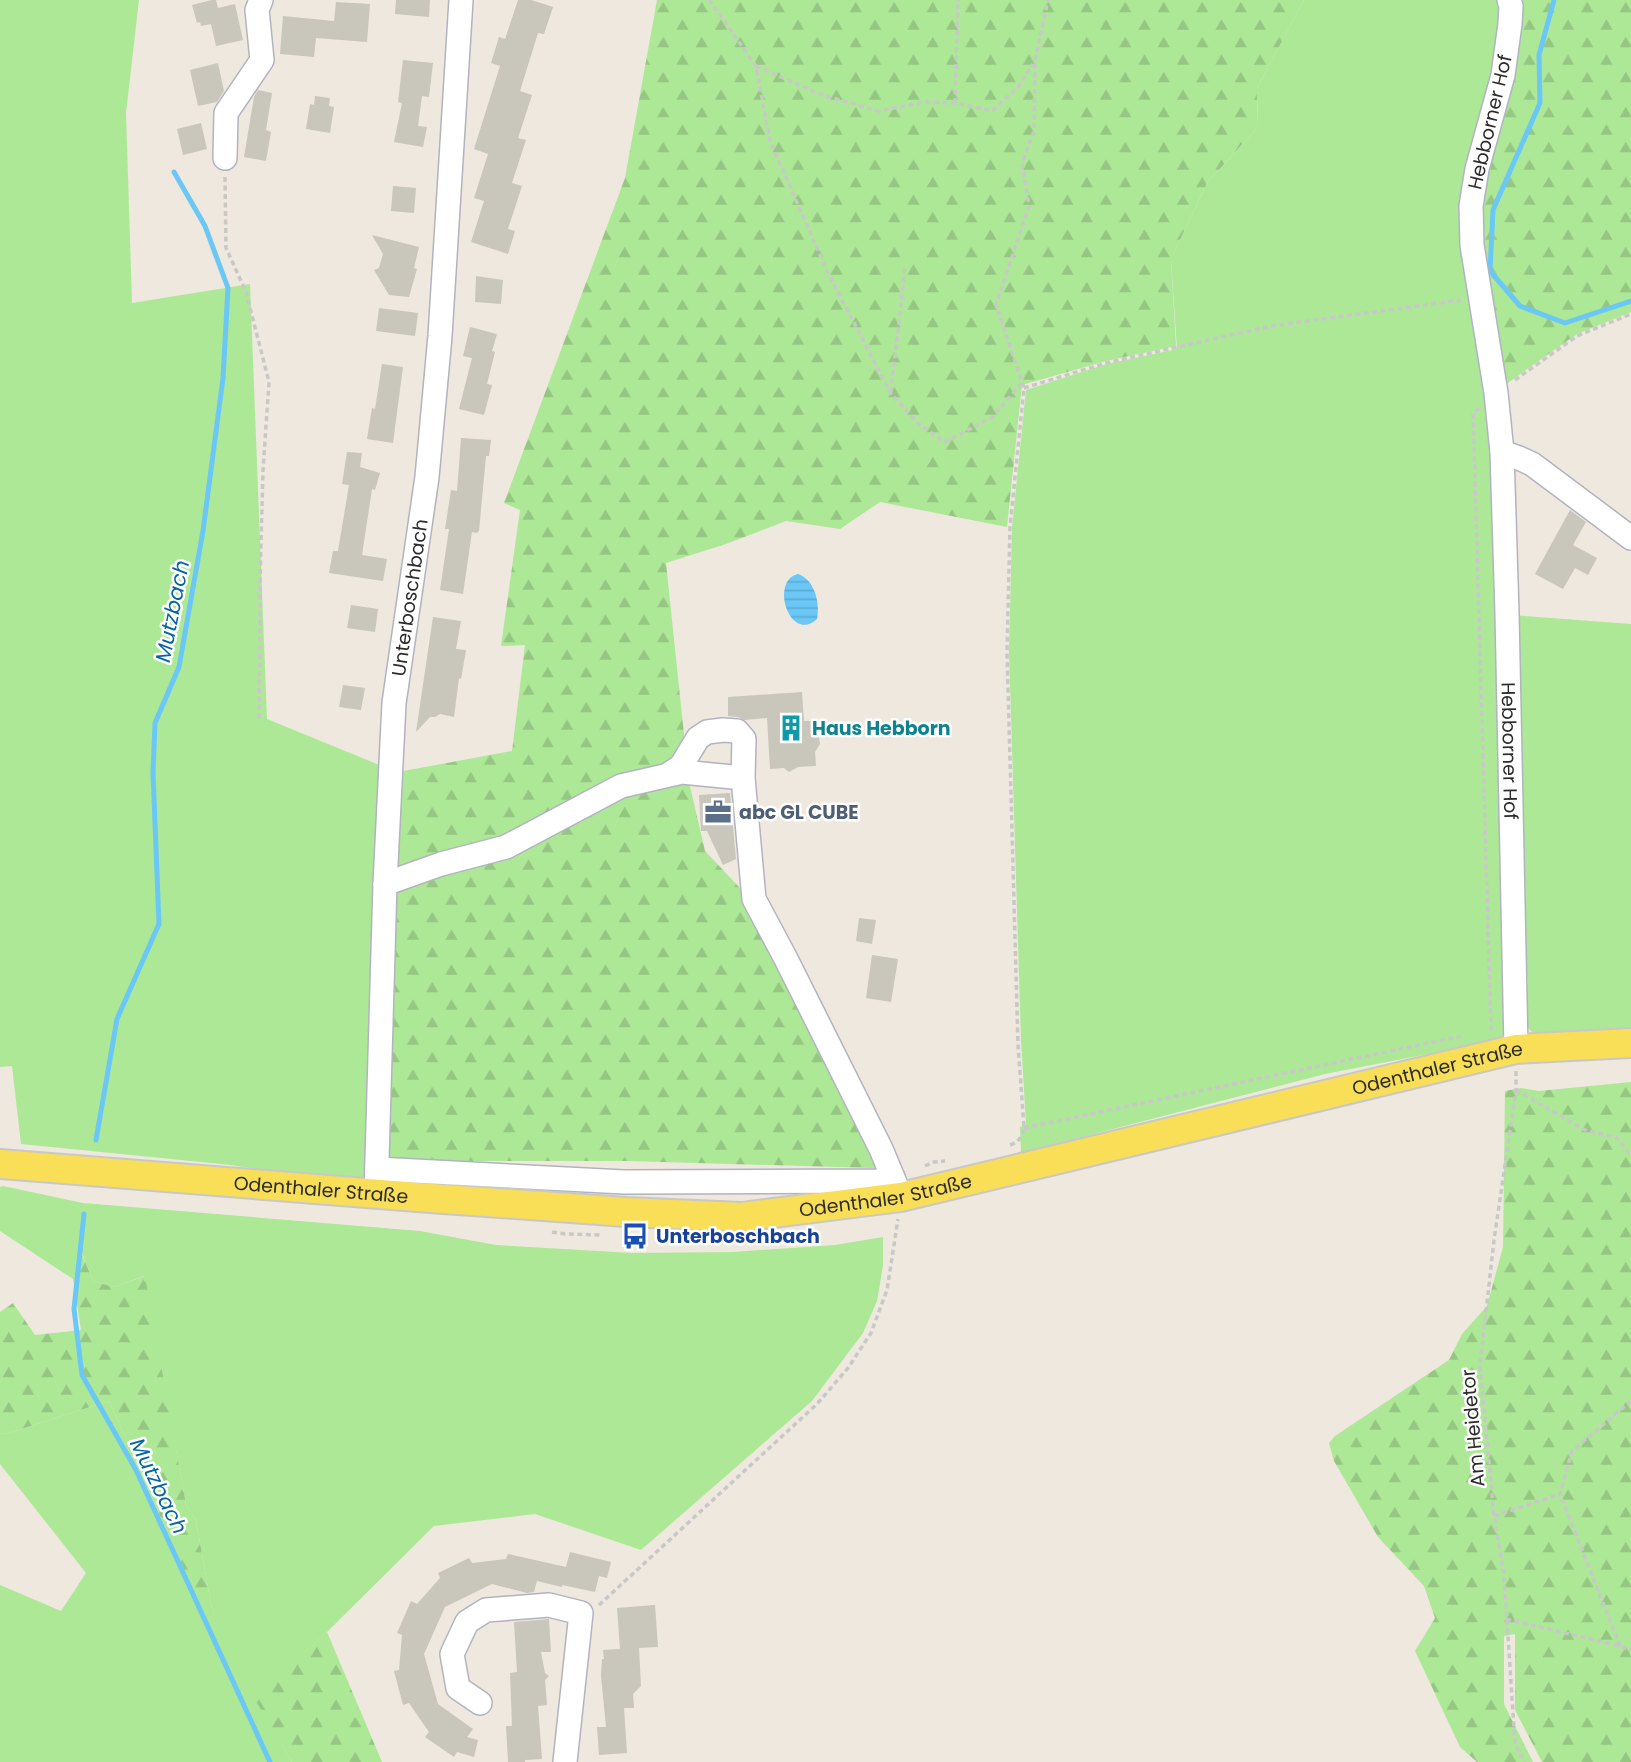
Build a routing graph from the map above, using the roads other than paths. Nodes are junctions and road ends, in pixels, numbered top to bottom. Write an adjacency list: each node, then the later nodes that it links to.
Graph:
1 (261, 0): 4 (street)
2 (461, 0): 9 (street, Unterboschbach)
3 (1509, 0): 5 (street, Hebborner Hof)
4 (225, 158)
5 (1502, 452): 6 (street); 11 (street, Hebborner Hof)
6 (1631, 538)
7 (669, 774): 8 (street); 8 (street); 9 (street)
8 (743, 778): 14 (street)
9 (385, 884): 13 (street, Unterboschbach)
10 (1631, 1043): 11 (main road, Odenthaler Straße)
11 (1516, 1049): 14 (main road, Odenthaler Straße)
12 (0, 1164): 13 (main road, Odenthaler Straße)
13 (376, 1181): 14 (main road, Odenthaler Straße)
14 (897, 1187)
15 (480, 1703): 16 (street)
16 (565, 1762)

